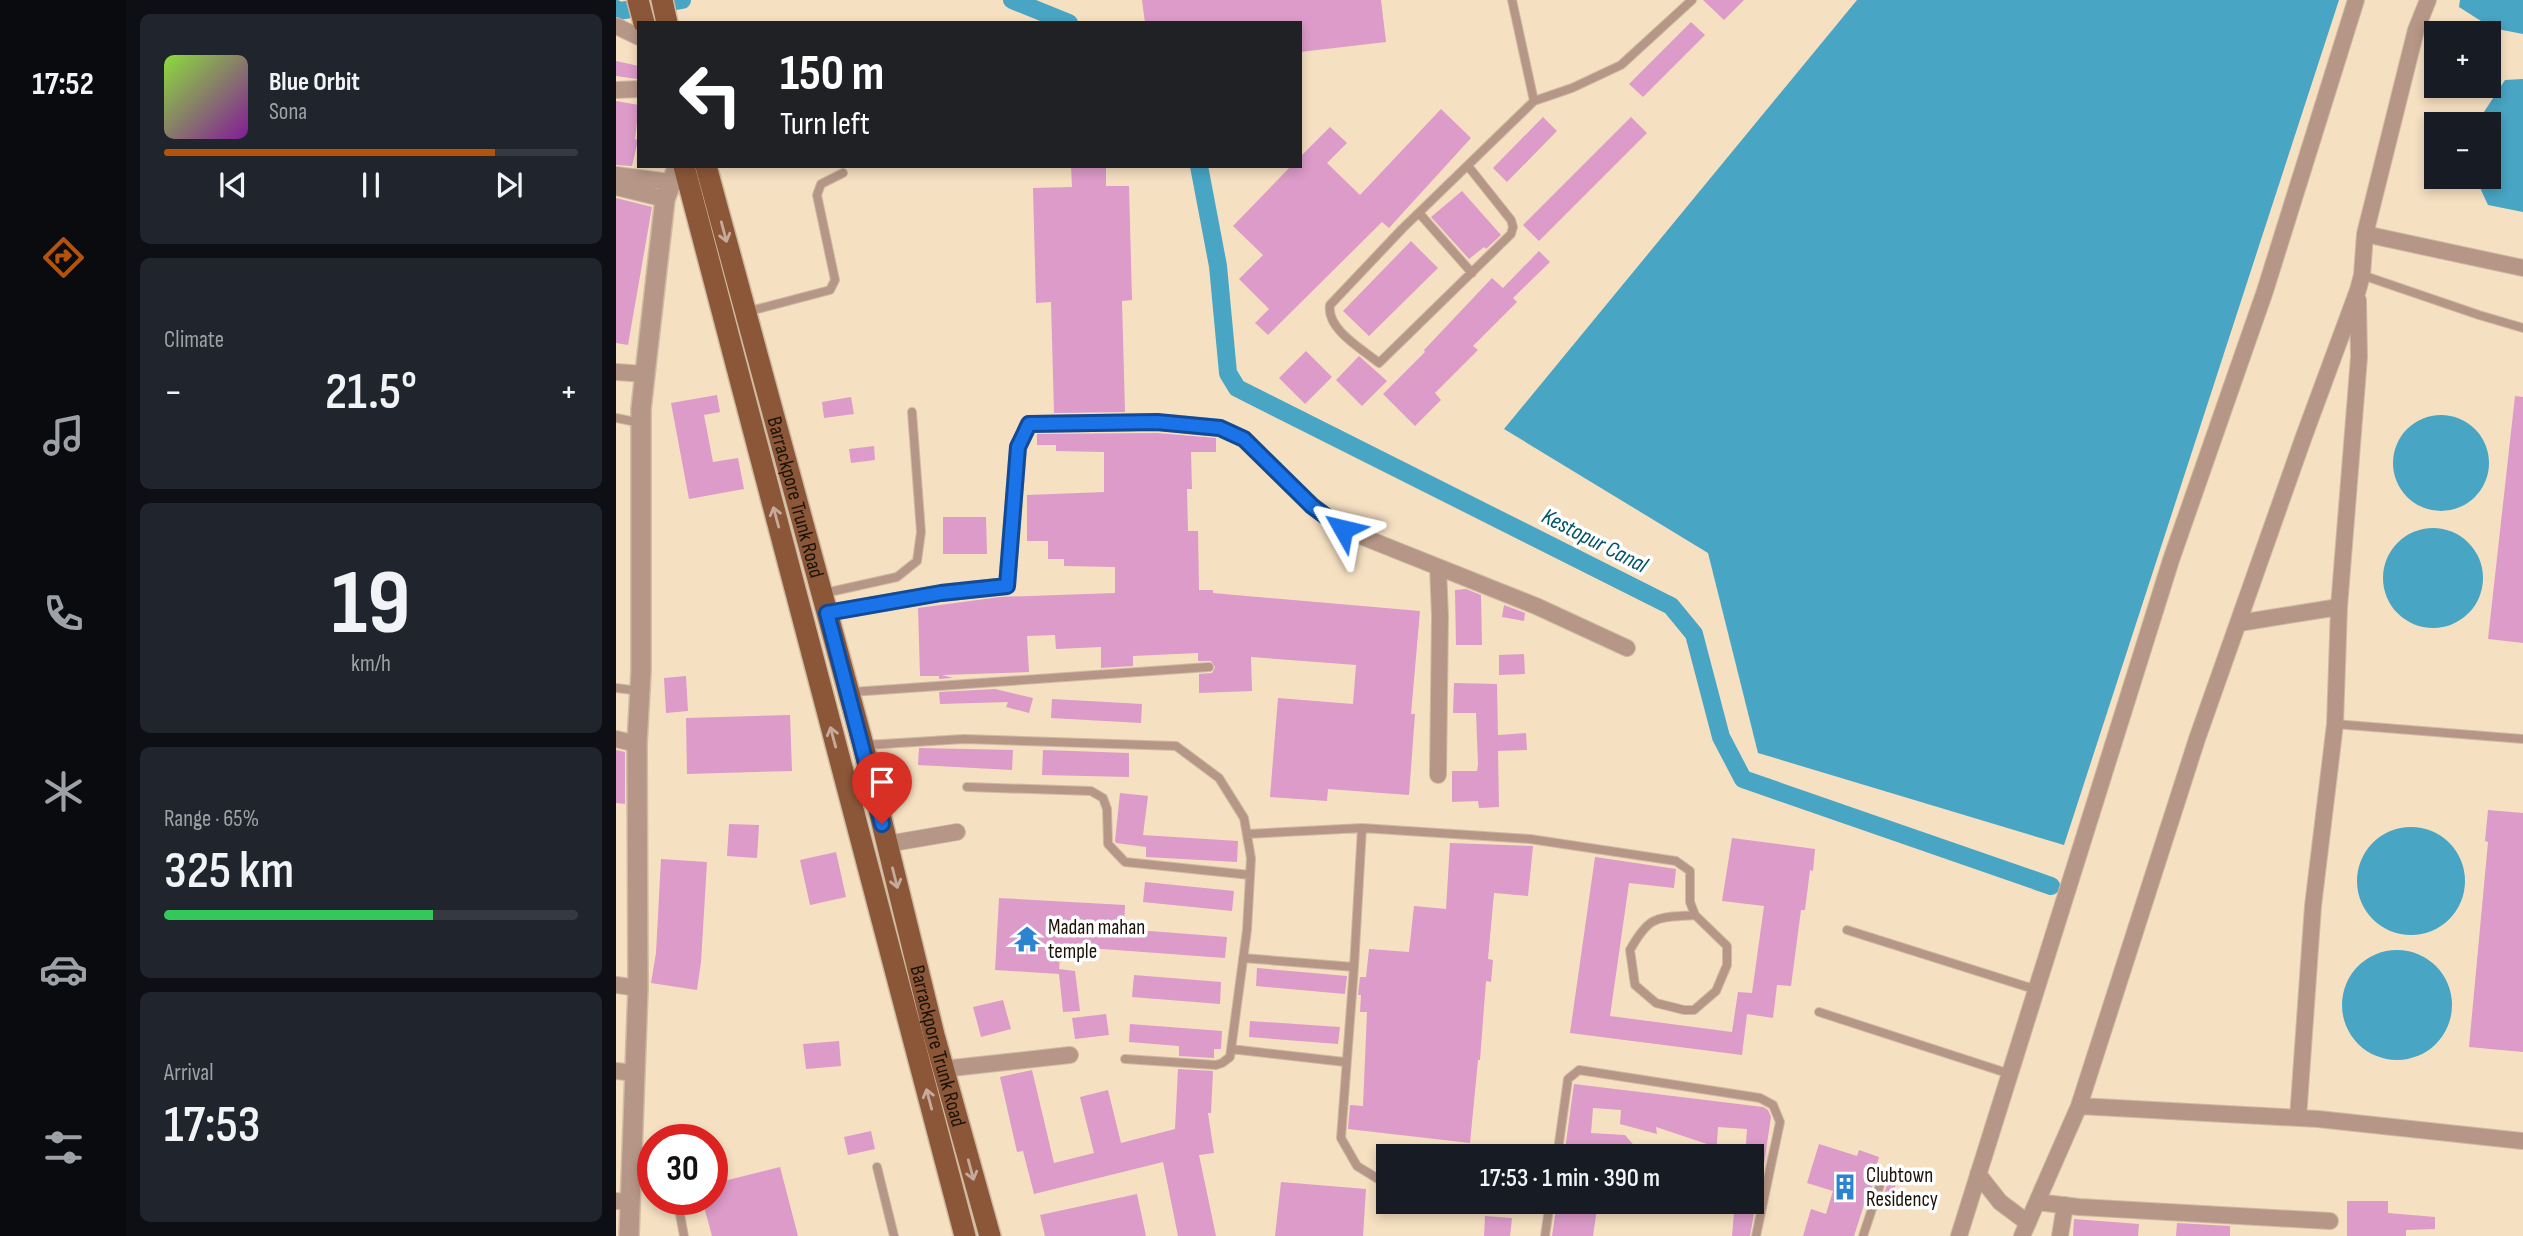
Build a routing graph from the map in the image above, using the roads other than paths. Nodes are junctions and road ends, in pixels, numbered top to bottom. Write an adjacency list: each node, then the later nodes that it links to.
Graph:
1 (638, 0): 7 (main road)
2 (662, 0): 8 (main road)
3 (1512, 0): 13 (lane)
4 (1692, 0): 13 (lane)
5 (2356, 0): 59 (street)
6 (2428, 0): 21 (street)
7 (643, 21)
8 (667, 21)
9 (616, 26): 10 (street)
10 (637, 36)
11 (637, 89): 12 (street)
12 (616, 90)
13 (1534, 101): 14 (lane)
14 (1468, 166): 20 (lane); 23 (lane)
15 (707, 168): 25 (main road, Barrackpore Trunk Road, one-way to 25)
16 (843, 173): 25 (lane)
17 (616, 175): 18 (street)
18 (674, 178): 19 (street); 28 (street); 88 (main road, Barrackpore Trunk Road, one-way to 18)
19 (616, 187)
20 (1419, 213): 23 (lane); 23 (lane)
21 (2365, 234): 22 (street); 24 (street)
22 (2523, 268)
23 (1472, 273)
24 (2360, 282): 26 (lane); 34 (street); 35 (street)
25 (746, 312): 33 (main road, Barrackpore Trunk Road)
26 (2523, 328)
27 (616, 372): 28 (street)
28 (644, 374): 31 (street)
29 (912, 412): 33 (lane)
30 (616, 418): 31 (lane)
31 (641, 423): 39 (street)
32 (1438, 567): 33 (street); 36 (street); 46 (street)
33 (824, 603): 40 (main road, Barrackpore Trunk Road)
34 (2339, 607): 35 (street); 41 (street)
35 (2238, 623): 68 (street)
36 (1627, 648)
37 (1209, 667): 40 (lane)
38 (616, 688): 39 (lane)
39 (640, 691): 44 (street)
40 (849, 692): 45 (main road, Barrackpore Trunk Road)
41 (2335, 724): 43 (lane); 69 (street)
42 (616, 739): 44 (street)
43 (2523, 739)
44 (636, 744): 58 (street)
45 (863, 745): 50 (lane); 51 (main road, Barrackpore Trunk Road)
46 (1438, 775)
47 (967, 787): 52 (lane)
48 (1362, 828): 50 (lane); 53 (lane); 56 (lane)
49 (957, 832): 51 (street)
50 (1247, 834): 52 (lane)
51 (887, 844): 65 (main road, Barrackpore Trunk Road, one-way to 65)
52 (1250, 875): 55 (lane)
53 (1695, 915): 53 (lane)
54 (1847, 930): 59 (lane)
55 (1243, 958): 56 (lane); 61 (lane)
56 (1354, 967): 64 (lane)
57 (616, 985): 58 (street)
58 (638, 988): 66 (street)
59 (2032, 988): 67 (street)
60 (1819, 1012): 67 (lane)
61 (1231, 1049): 63 (lane); 64 (lane)
62 (1070, 1055): 65 (street)
63 (1125, 1059)
64 (1345, 1062): 75 (lane)
65 (943, 1069): 89 (main road, Barrackpore Trunk Road, one-way to 89)
66 (625, 1072): 77 (street)
67 (2006, 1072): 74 (street)
68 (2079, 1105): 69 (street); 78 (street)
69 (2298, 1118): 70 (street)
70 (2523, 1141)
71 (1559, 1144): 76 (lane)
72 (877, 1167): 87 (lane)
73 (1884, 1173): 92 (lane)
74 (1979, 1174): 84 (street); 93 (street)
75 (1376, 1178)
76 (1764, 1198)
77 (623, 1202): 85 (street)
78 (2037, 1202): 79 (street); 84 (street)
79 (2065, 1205): 83 (street); 94 (street)
80 (1548, 1214): 90 (lane)
81 (1761, 1214): 91 (lane)
82 (679, 1215): 86 (lane)
83 (2330, 1221)
84 (2025, 1230)
85 (629, 1236)
86 (684, 1236)
87 (894, 1236)
88 (965, 1236)
89 (990, 1236)
90 (1545, 1236)
91 (1756, 1236)
92 (1863, 1236)
93 (1959, 1236)
94 (2060, 1236)

